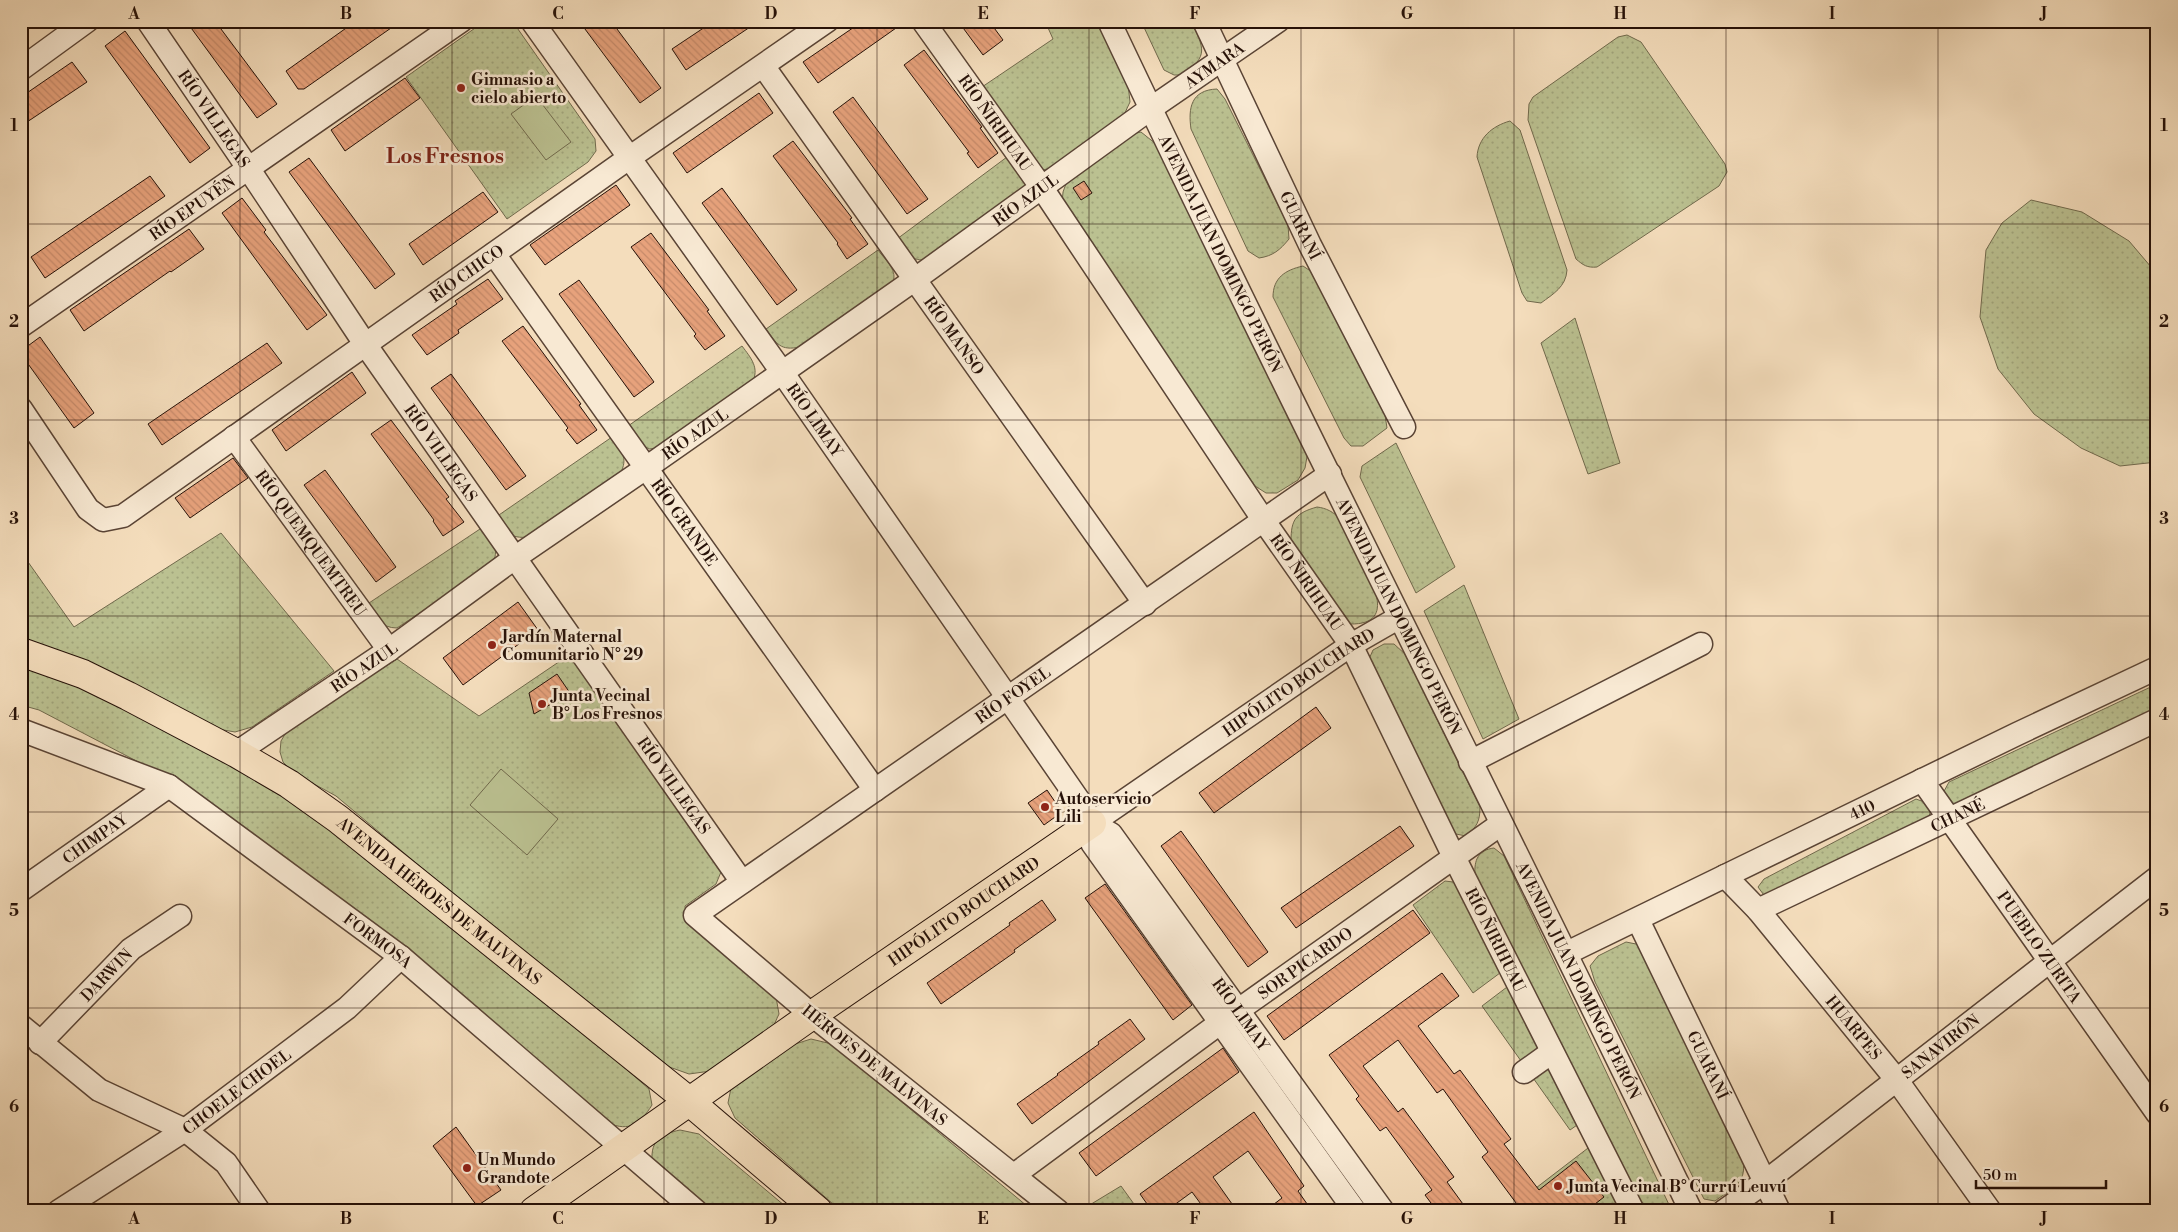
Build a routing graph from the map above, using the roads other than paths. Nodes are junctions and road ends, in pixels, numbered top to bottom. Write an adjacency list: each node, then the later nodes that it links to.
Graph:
1 (87, 21): 12 (street)
2 (148, 21): 15 (street, RÍO VILLEGAS)
3 (461, 21): 15 (street, RÍO EPUYÉN)
4 (532, 21): 14 (street, RÍO LIMAY)
5 (827, 21): 11 (street, RÍO CHICO)
6 (923, 21): 16 (street, RÍO ÑIRIHUAU)
7 (1109, 21): 13 (street, AVENIDA JUAN DOMINGO PERÓN)
8 (1204, 21): 10 (street, GUARANÍ)
9 (1278, 21): 10 (street, AYMARA)
10 (1223, 60): 13 (street, AYMARA); 23 (street, GUARANÍ)
11 (764, 67): 14 (street, RÍO CHICO); 18 (street, RÍO MANSO)
12 (21, 69)
13 (1150, 109): 16 (street, RÍO AZUL); 26 (street, AVENIDA JUAN DOMINGO PERÓN)
14 (629, 158): 17 (street, RÍO CHICO); 21 (street, RÍO LIMAY)
15 (248, 168): 19 (street, RÍO EPUYÉN); 20 (street, RÍO VILLEGAS)
16 (1042, 188): 18 (street, RÍO AZUL); 27 (street, RÍO ÑIRIHUAU)
17 (494, 254): 20 (street, RÍO CHICO); 25 (street, RÍO GRANDE)
18 (914, 280): 21 (street, RÍO AZUL); 29 (street, RÍO MANSO)
19 (21, 326)
20 (365, 344): 24 (street, RÍO CHICO); 28 (street, RÍO VILLEGAS)
21 (782, 372): 25 (street, RÍO AZUL); 36 (street, RÍO LIMAY)
22 (21, 409): 24 (street, RÍO CHICO)
23 (1404, 427)
24 (234, 437): 33 (street, RÍO QUEMQUEMTREU)
25 (646, 468): 28 (street, RÍO AZUL); 43 (street, RÍO GRANDE)
26 (1330, 474): 27 (street, RÍO FOYEL); 30 (street, AVENIDA JUAN DOMINGO PERÓN)
27 (1264, 521): 29 (street, RÍO FOYEL); 32 (street, RÍO ÑIRIHUAU)
28 (516, 557): 33 (street, RÍO AZUL); 50 (street, RÍO VILLEGAS)
29 (1145, 604): 36 (street, RÍO FOYEL)
30 (1398, 618): 32 (street, HIPÓLITO BOUCHARD); 40 (street, AVENIDA JUAN DOMINGO PERÓN)
31 (1700, 644): 40 (street)
32 (1351, 645): 45 (street, HIPÓLITO BOUCHARD); 47 (street, RÍO ÑIRIHUAU)
33 (389, 650): 39 (street, RÍO AZUL)
34 (21, 652): 39 (main road, AVENIDA HÉROES DE MALVINAS)
35 (2157, 668): 41 (street, 410)
36 (1007, 698): 43 (street, RÍO FOYEL); 45 (street, RÍO LIMAY)
37 (2157, 720): 44 (street, CHANÉ)
38 (21, 730): 42 (street, FORMOSA)
39 (236, 753): 66 (main road, AVENIDA HÉROES DE MALVINAS)
40 (1470, 762): 46 (street, AVENIDA JUAN DOMINGO PERÓN)
41 (1922, 780): 44 (street, PUEBLO ZURITA); 48 (street, 410)
42 (169, 786): 51 (street, CHIMPAY); 57 (street, FORMOSA)
43 (875, 790): 50 (street, RÍO FOYEL)
44 (1949, 818): 52 (street, CHANÉ); 58 (street, PUEBLO ZURITA)
45 (1092, 823): 59 (main road, HIPÓLITO BOUCHARD); 60 (street, RÍO LIMAY)
46 (1500, 824): 47 (street, SOR PICARDO); 56 (street, AVENIDA JUAN DOMINGO PERÓN)
47 (1454, 857): 60 (street, SOR PICARDO); 63 (street, RÍO ÑIRIHUAU)
48 (1725, 876): 52 (street, HUARPES); 55 (street, 410)
49 (2157, 878): 58 (street, SANAVIRÓN)
50 (742, 882): 53 (street, RÍO FOYEL)
51 (21, 890)
52 (1758, 910): 65 (street, HUARPES)
53 (695, 914): 59 (street, HÉROES DE MALVINAS)
54 (180, 916): 62 (street, DARWIN)
55 (1638, 920): 56 (street, 410); 71 (street, GUARANÍ)
56 (1567, 953): 82 (street, AVENIDA JUAN DOMINGO PERÓN)
57 (401, 957): 68 (street, CHOELE CHOEL); 69 (street, FORMOSA)
58 (2050, 961): 65 (street, SANAVIRÓN); 67 (street, PUEBLO ZURITA)
59 (812, 1015): 66 (main road, HIPÓLITO BOUCHARD); 70 (street, HÉROES DE MALVINAS)
60 (1228, 1016): 70 (street, SOR PICARDO); 72 (street, RÍO LIMAY); 73 (street, RÍO LIMAY)
61 (21, 1026): 62 (street)
62 (40, 1043): 68 (street)
63 (1552, 1052): 64 (street); 81 (street, RÍO ÑIRIHUAU)
64 (1524, 1072)
65 (1896, 1079): 71 (street, SANAVIRÓN); 85 (street, HUARPES)
66 (690, 1102): 69 (main road, HIPÓLITO BOUCHARD); 78 (main road, AVENIDA HÉROES DE MALVINAS)
67 (2157, 1113)
68 (185, 1130): 74 (street, CHOELE CHOEL); 75 (street)
69 (624, 1148): 76 (main road, HIPÓLITO BOUCHARD); 77 (street, FORMOSA)
70 (1014, 1175): 79 (street, HÉROES DE MALVINAS)
71 (1765, 1182): 83 (street, SANAVIRÓN); 84 (street, GUARANÍ)
72 (1370, 1192): 73 (street); 80 (street, RÍO LIMAY)
73 (1353, 1208)
74 (60, 1211)
75 (259, 1211)
76 (534, 1211)
77 (696, 1211)
78 (818, 1211)
79 (1058, 1211)
80 (1383, 1211)
81 (1633, 1211)
82 (1691, 1211)
83 (1724, 1211)
84 (1779, 1211)
85 (1990, 1211)

